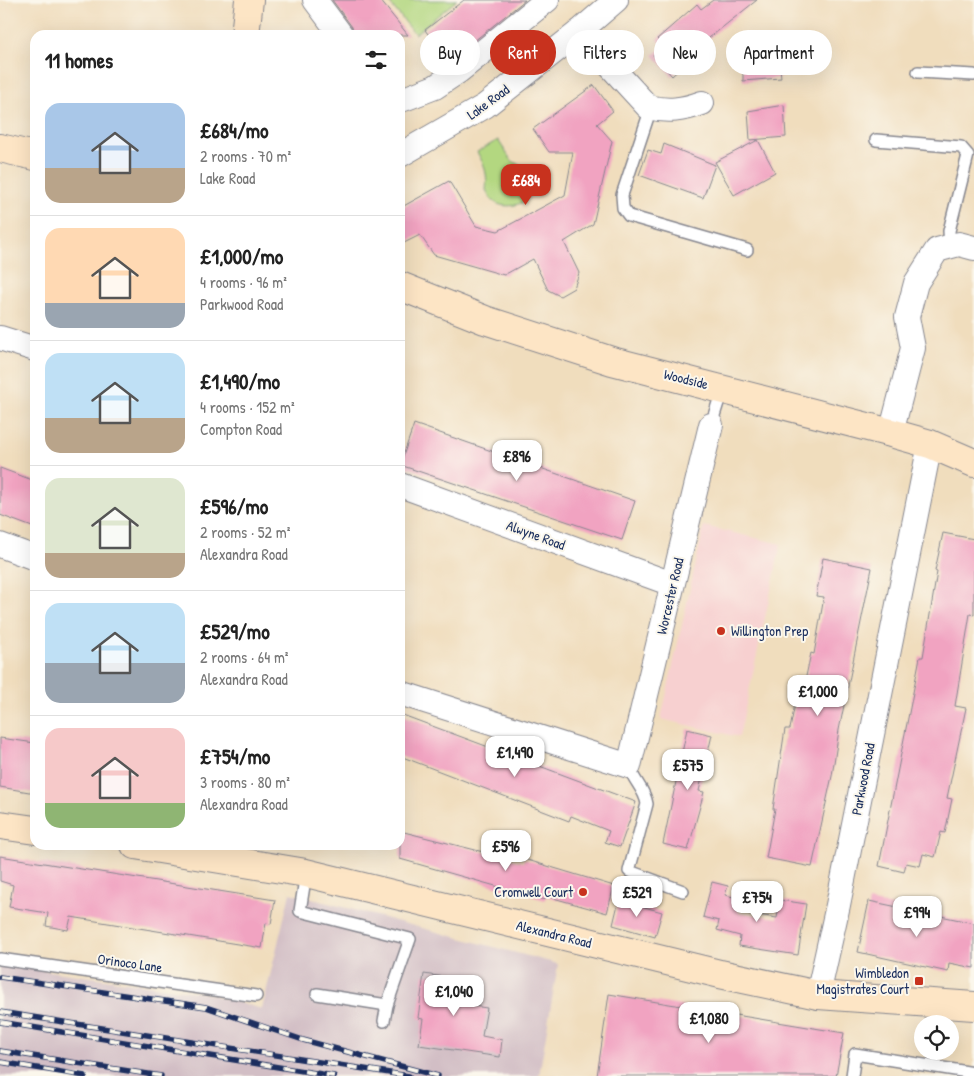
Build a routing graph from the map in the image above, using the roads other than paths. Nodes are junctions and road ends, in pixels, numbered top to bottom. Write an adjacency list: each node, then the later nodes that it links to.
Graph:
1 (249, 0): 5 (main road)
2 (315, 0): 6 (street)
3 (548, 0): 12 (street)
4 (616, 0): 7 (street, Lake Road)
5 (246, 30)
6 (337, 30)
7 (581, 30)
8 (566, 42): 17 (street, Lake Road)
9 (918, 72): 11 (lane)
10 (620, 75): 14 (street)
11 (974, 75)
12 (405, 99)
13 (702, 103): 14 (street)
14 (651, 108): 21 (lane)
15 (876, 140): 19 (lane)
16 (0, 148): 18 (main road)
17 (405, 152)
18 (30, 155)
19 (950, 246): 20 (street); 27 (street)
20 (974, 248)
21 (747, 250)
22 (405, 288): 25 (main road, Woodside)
23 (0, 338): 24 (street)
24 (30, 347)
25 (722, 388): 26 (lane); 27 (main road, Woodside)
26 (711, 425): 33 (street, Worcester Road)
27 (892, 433): 28 (main road, Woodside)
28 (930, 444): 29 (main road, Woodside); 43 (street, Parkwood Road)
29 (974, 463)
30 (405, 487): 33 (street, Alwyne Road)
31 (0, 545): 32 (street)
32 (30, 556)
33 (672, 584): 35 (street, Worcester Road)
34 (405, 695): 35 (street)
35 (629, 766): 40 (lane)
36 (0, 825): 37 (main road)
37 (30, 829)
38 (166, 850): 39 (main road, Alexandra Road)
39 (306, 873): 43 (main road, Alexandra Road); 45 (lane)
40 (683, 891)
41 (0, 959): 44 (lane, Orinoco Lane)
42 (317, 994): 45 (lane)
43 (818, 995): 46 (main road, Alexandra Road)
44 (256, 996)
45 (387, 1005): 47 (lane)
46 (974, 1006)
47 (384, 1021)
48 (974, 1073): 49 (lane)
49 (852, 1076)

